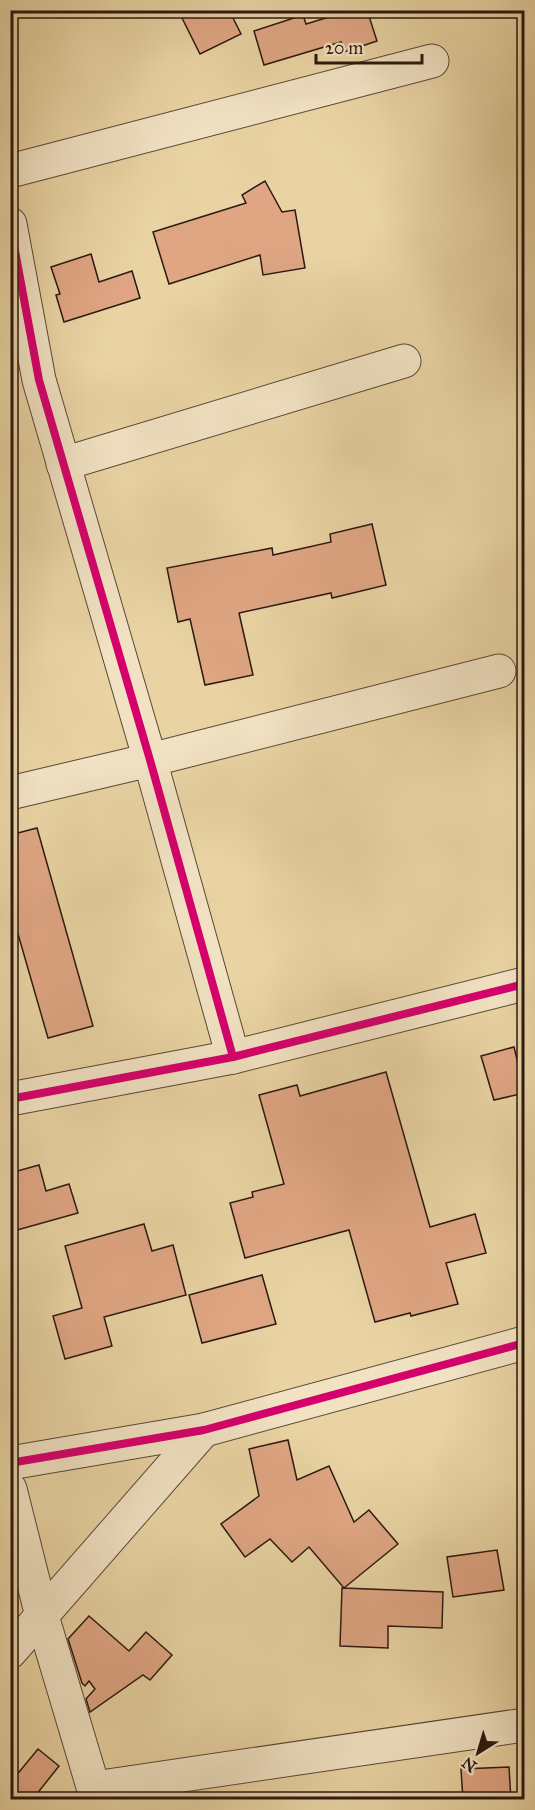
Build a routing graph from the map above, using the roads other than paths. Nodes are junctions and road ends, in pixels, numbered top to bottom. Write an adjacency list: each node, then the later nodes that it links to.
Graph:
1 (432, 61): 2 (street)
2 (10, 171)
3 (10, 224): 5 (street)
4 (404, 361): 5 (street)
5 (63, 464): 7 (street)
6 (499, 671): 7 (street)
7 (150, 760): 8 (street); 10 (street)
8 (10, 793)
9 (525, 984): 10 (street)
10 (232, 1057): 11 (street)
11 (10, 1099)
12 (525, 1343): 13 (street)
13 (204, 1430): 14 (street); 16 (street)
14 (10, 1463)
15 (10, 1489): 16 (street)
16 (42, 1616): 17 (street); 19 (street)
17 (10, 1652)
18 (525, 1725): 19 (street)
19 (96, 1794)

